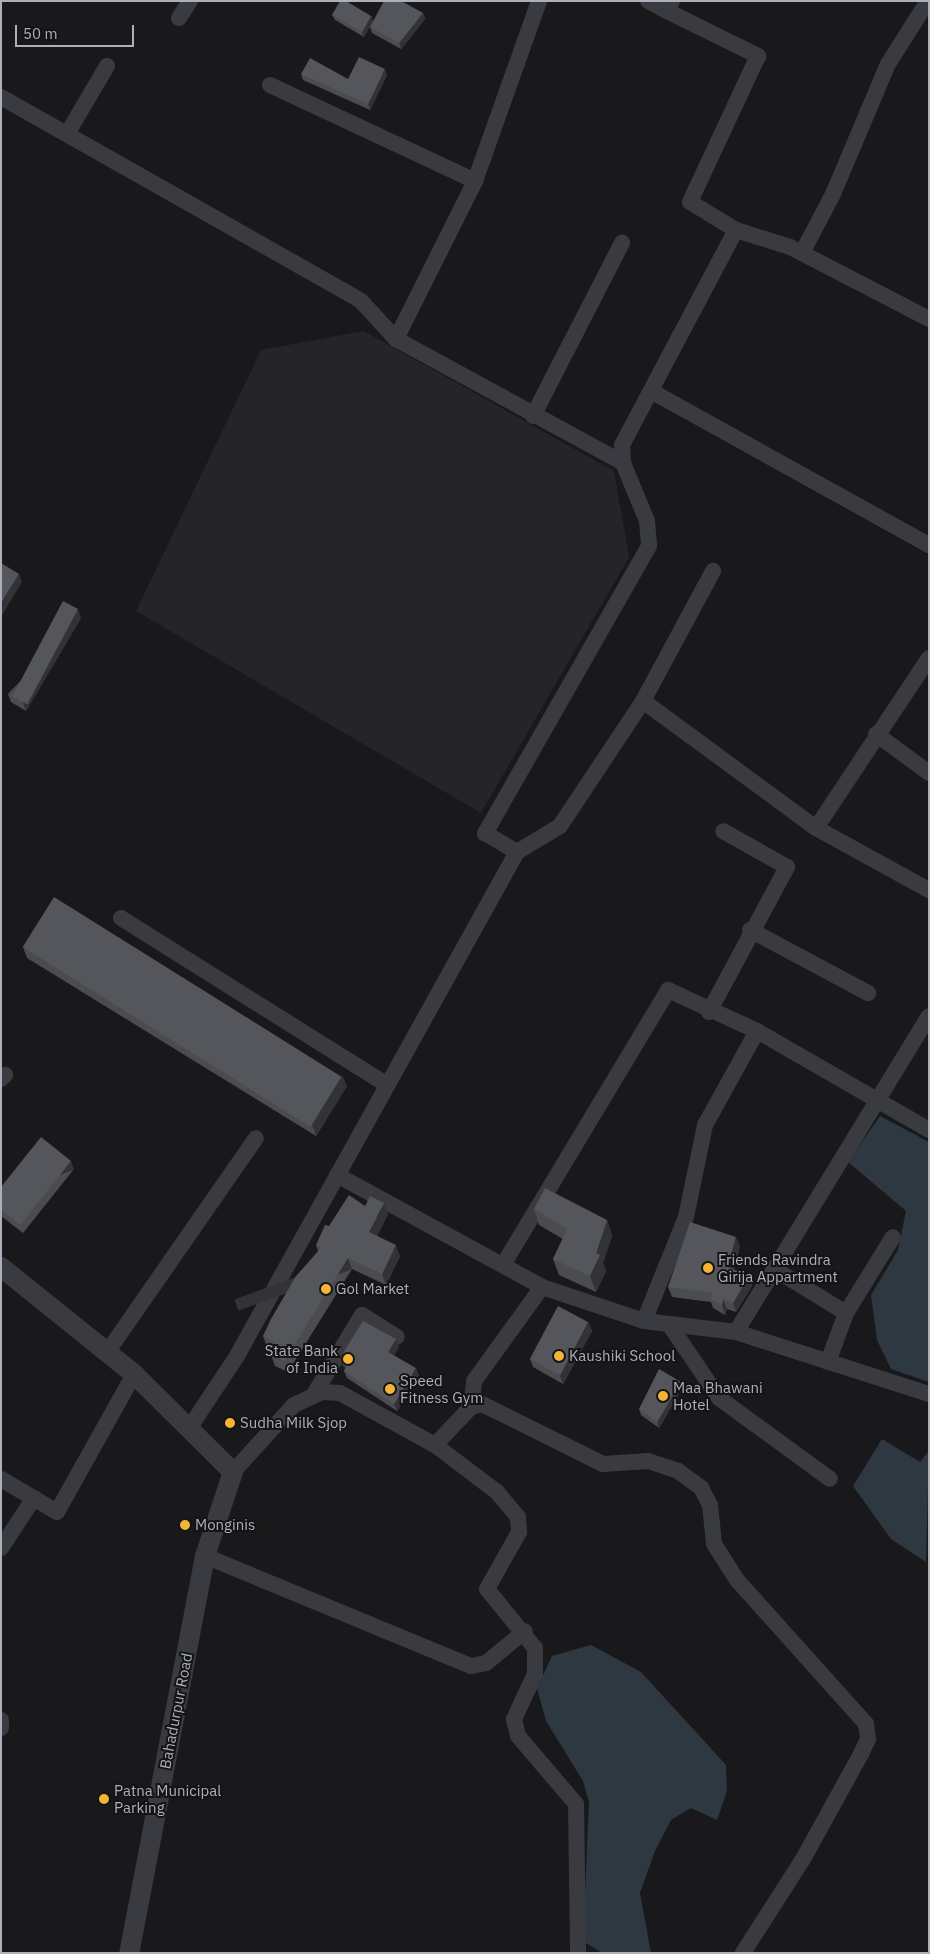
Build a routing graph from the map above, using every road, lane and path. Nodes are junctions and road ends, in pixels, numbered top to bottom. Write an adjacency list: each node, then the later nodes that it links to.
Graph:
1 (190, 1): 6 (street)
2 (539, 1): 11 (street)
3 (648, 1): 5 (street)
4 (928, 1): 14 (street)
5 (670, 6): 12 (street)
6 (179, 18)
7 (107, 66): 10 (street)
8 (270, 84): 11 (street)
9 (1, 97): 10 (street)
10 (67, 134): 16 (street)
11 (475, 181): 16 (street)
12 (736, 230): 14 (street); 17 (street)
13 (622, 243): 18 (street)
14 (802, 253): 15 (street)
15 (929, 319)
16 (396, 339): 18 (street)
17 (651, 391): 19 (street); 20 (street)
18 (532, 416): 19 (street)
19 (623, 463): 28 (street)
20 (929, 545)
21 (713, 571): 23 (street)
22 (929, 658): 24 (street)
23 (643, 701): 26 (street); 28 (street)
24 (876, 734): 25 (street); 26 (street)
25 (929, 773)
26 (816, 828): 29 (street)
27 (723, 832): 31 (street)
28 (517, 852): 36 (street)
29 (929, 890)
30 (121, 918): 36 (street)
31 (750, 930): 32 (street); 33 (street)
32 (868, 993)
33 (709, 1012): 35 (street); 42 (street)
34 (929, 1016): 37 (street)
35 (757, 1031): 37 (street); 47 (street)
36 (387, 1085): 40 (street)
37 (878, 1100): 38 (street); 44 (street)
38 (929, 1130)
39 (256, 1138): 51 (street)
40 (337, 1175): 42 (street); 57 (street)
41 (893, 1237): 46 (street)
42 (503, 1265): 45 (street)
43 (1, 1267): 51 (street)
44 (774, 1269): 46 (street); 49 (street)
45 (542, 1287): 47 (street); 56 (street)
46 (846, 1313): 52 (street)
47 (644, 1321): 48 (street)
48 (671, 1327): 49 (street); 61 (street)
49 (736, 1332): 52 (street)
50 (397, 1337): 55 (street)
51 (108, 1351): 53 (street)
52 (828, 1362): 54 (street)
53 (134, 1374): 57 (street); 62 (street)
54 (929, 1394)
55 (313, 1396): 58 (street); 59 (street)
56 (472, 1406): 58 (street); 70 (street)
57 (190, 1427): 59 (street)
58 (435, 1445): 65 (street)
59 (233, 1472): 64 (street, Bahadurpur Road)
60 (1, 1479): 62 (street)
61 (830, 1480)
62 (34, 1498): 63 (street)
63 (1, 1548)
64 (206, 1556): 65 (street); 68 (street, Bahadurpur Road)
65 (526, 1631): 69 (street)
66 (1, 1720): 67 (street)
67 (1, 1728)
68 (129, 1953)
69 (578, 1953)
70 (743, 1953)

